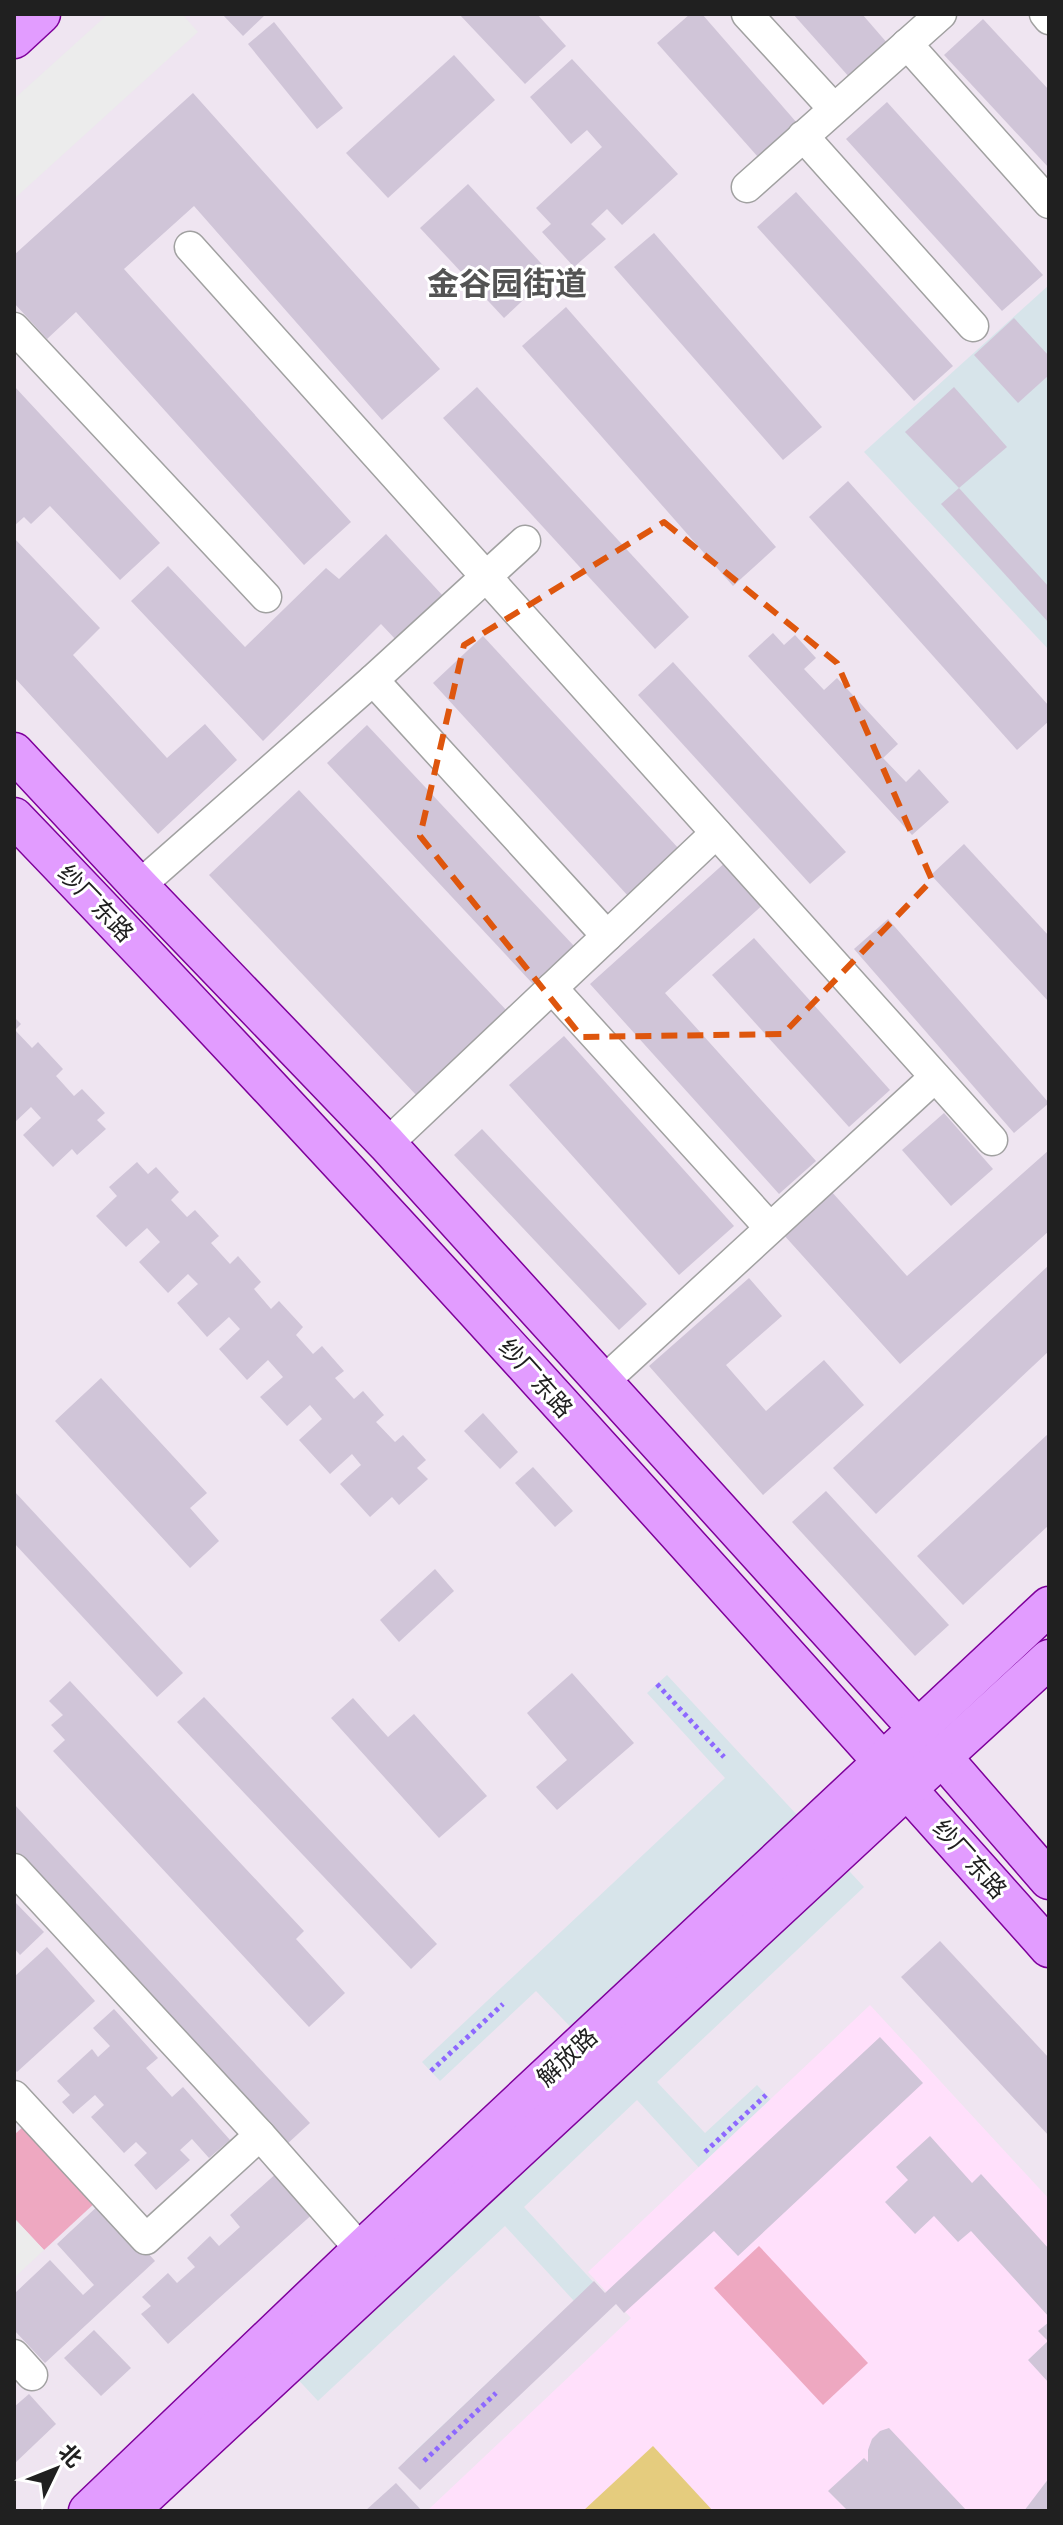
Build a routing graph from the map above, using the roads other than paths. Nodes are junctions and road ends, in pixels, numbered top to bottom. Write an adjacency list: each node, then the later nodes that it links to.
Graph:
1 (41, 14): 6 (main road)
2 (747, 14): 7 (lane)
3 (1045, 14): 4 (lane)
4 (1049, 19)
5 (919, 26): 7 (lane); 10 (lane)
6 (14, 39)
7 (834, 109): 8 (lane)
8 (803, 136): 9 (lane); 12 (lane)
9 (747, 187)
10 (1049, 203)
11 (190, 247): 15 (lane)
12 (973, 326)
13 (14, 328): 16 (lane)
14 (525, 541): 15 (lane)
15 (486, 577): 17 (lane); 20 (lane)
16 (266, 597)
17 (373, 680): 21 (lane); 22 (lane)
18 (14, 752): 21 (main road, 纱厂东路)
19 (14, 817): 33 (main road, 纱厂东路)
20 (716, 833): 22 (lane); 24 (lane)
21 (139, 886): 26 (main road, 纱厂东路)
22 (607, 936): 23 (lane)
23 (552, 988): 26 (lane); 27 (lane)
24 (935, 1077): 25 (lane); 27 (lane)
25 (992, 1140)
26 (387, 1144): 28 (main road, 纱厂东路)
27 (770, 1228): 28 (lane)
28 (603, 1382): 31 (main road, 纱厂东路)
29 (1049, 1606): 31 (main road, 解放路)
30 (1049, 1659): 32 (main road, 解放路)
31 (917, 1728): 32 (main road, 纱厂东路); 33 (main road, 解放路)
32 (942, 1758): 33 (main road, 解放路); 35 (main road, 纱厂东路)
33 (894, 1775): 36 (main road, 纱厂东路); 39 (main road, 解放路)
34 (14, 1869): 38 (lane)
35 (1049, 1880)
36 (1049, 1948)
37 (19, 2110): 38 (lane)
38 (260, 2135): 39 (lane)
39 (372, 2262): 40 (main road, 解放路); 41 (main road, 解放路)
40 (88, 2511)
41 (129, 2511)

